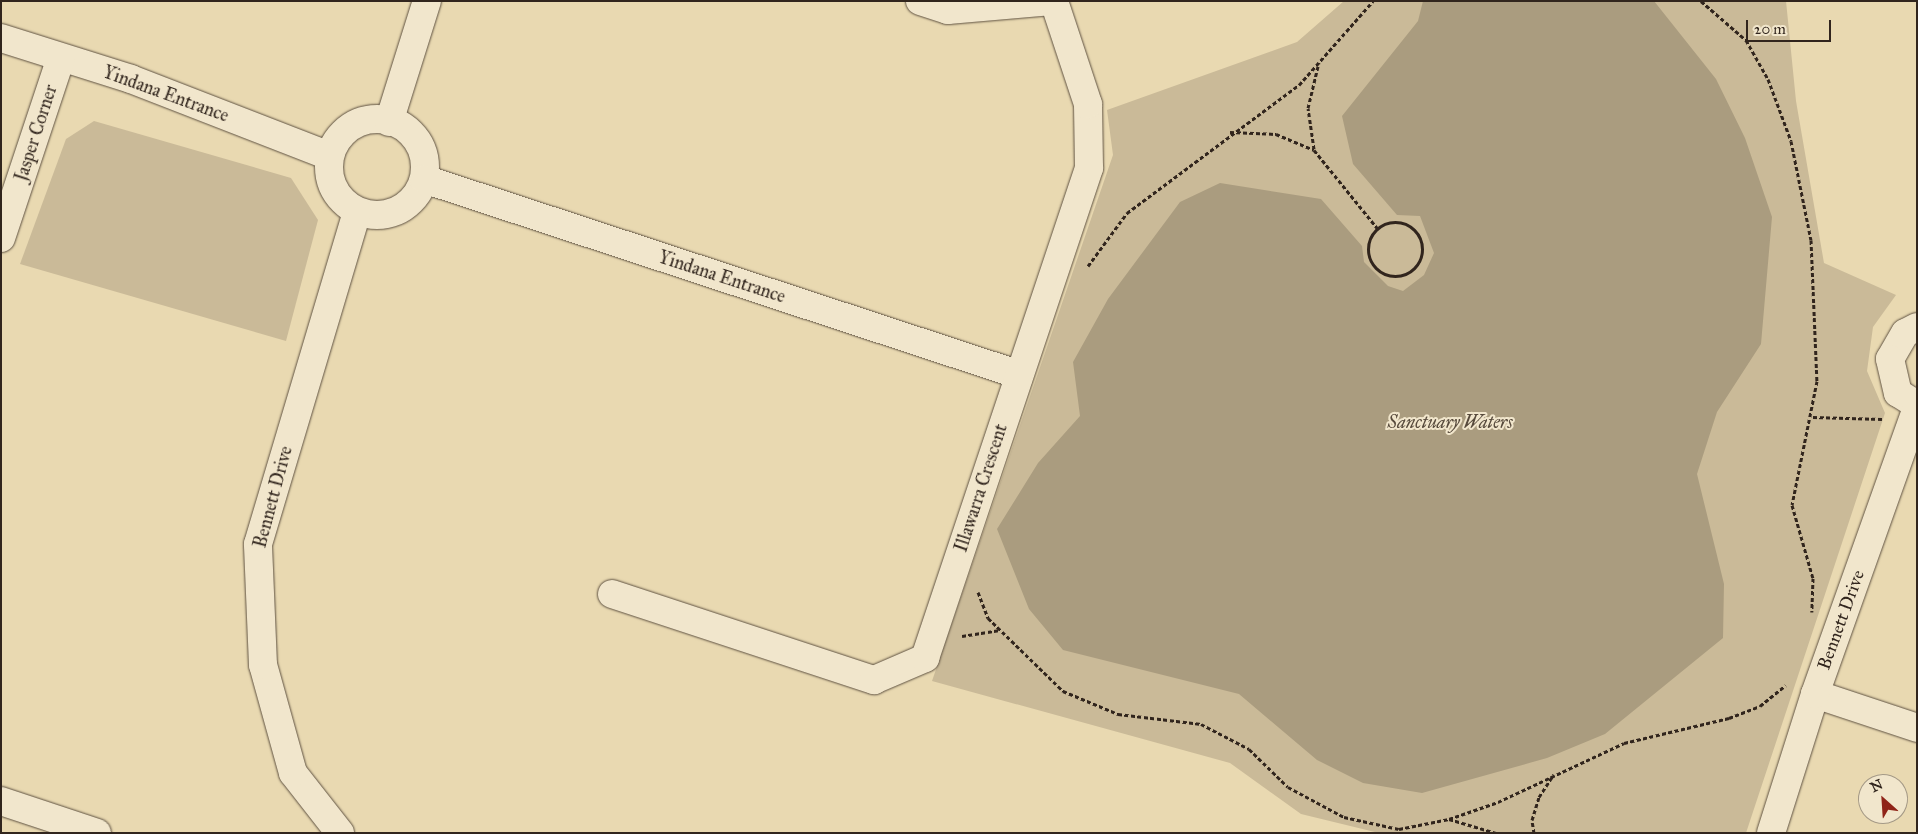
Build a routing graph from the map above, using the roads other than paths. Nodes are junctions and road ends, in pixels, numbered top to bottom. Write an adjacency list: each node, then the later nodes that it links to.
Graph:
1 (427, 1): 6 (street)
2 (920, 1): 3 (street)
3 (1053, 1): 12 (street, Illawarra Crescent)
4 (1, 38): 5 (street, Yindana Entrance)
5 (61, 58): 7 (street, Yindana Entrance); 10 (street, Jasper Corner)
6 (390, 122): 7 (street); 8 (street)
7 (330, 156): 9 (street)
8 (424, 179): 9 (street); 12 (street, Yindana Entrance)
9 (357, 211): 19 (street, Bennett Drive)
10 (1, 238)
11 (1917, 327): 13 (street)
12 (1020, 375): 14 (street, Illawarra Crescent)
13 (1915, 413): 15 (street, Bennett Drive)
14 (612, 594)
15 (1815, 694): 16 (street); 20 (street, Bennett Drive)
16 (1917, 728)
17 (1, 801): 18 (street)
18 (97, 833)
19 (340, 833)
20 (1771, 833)

